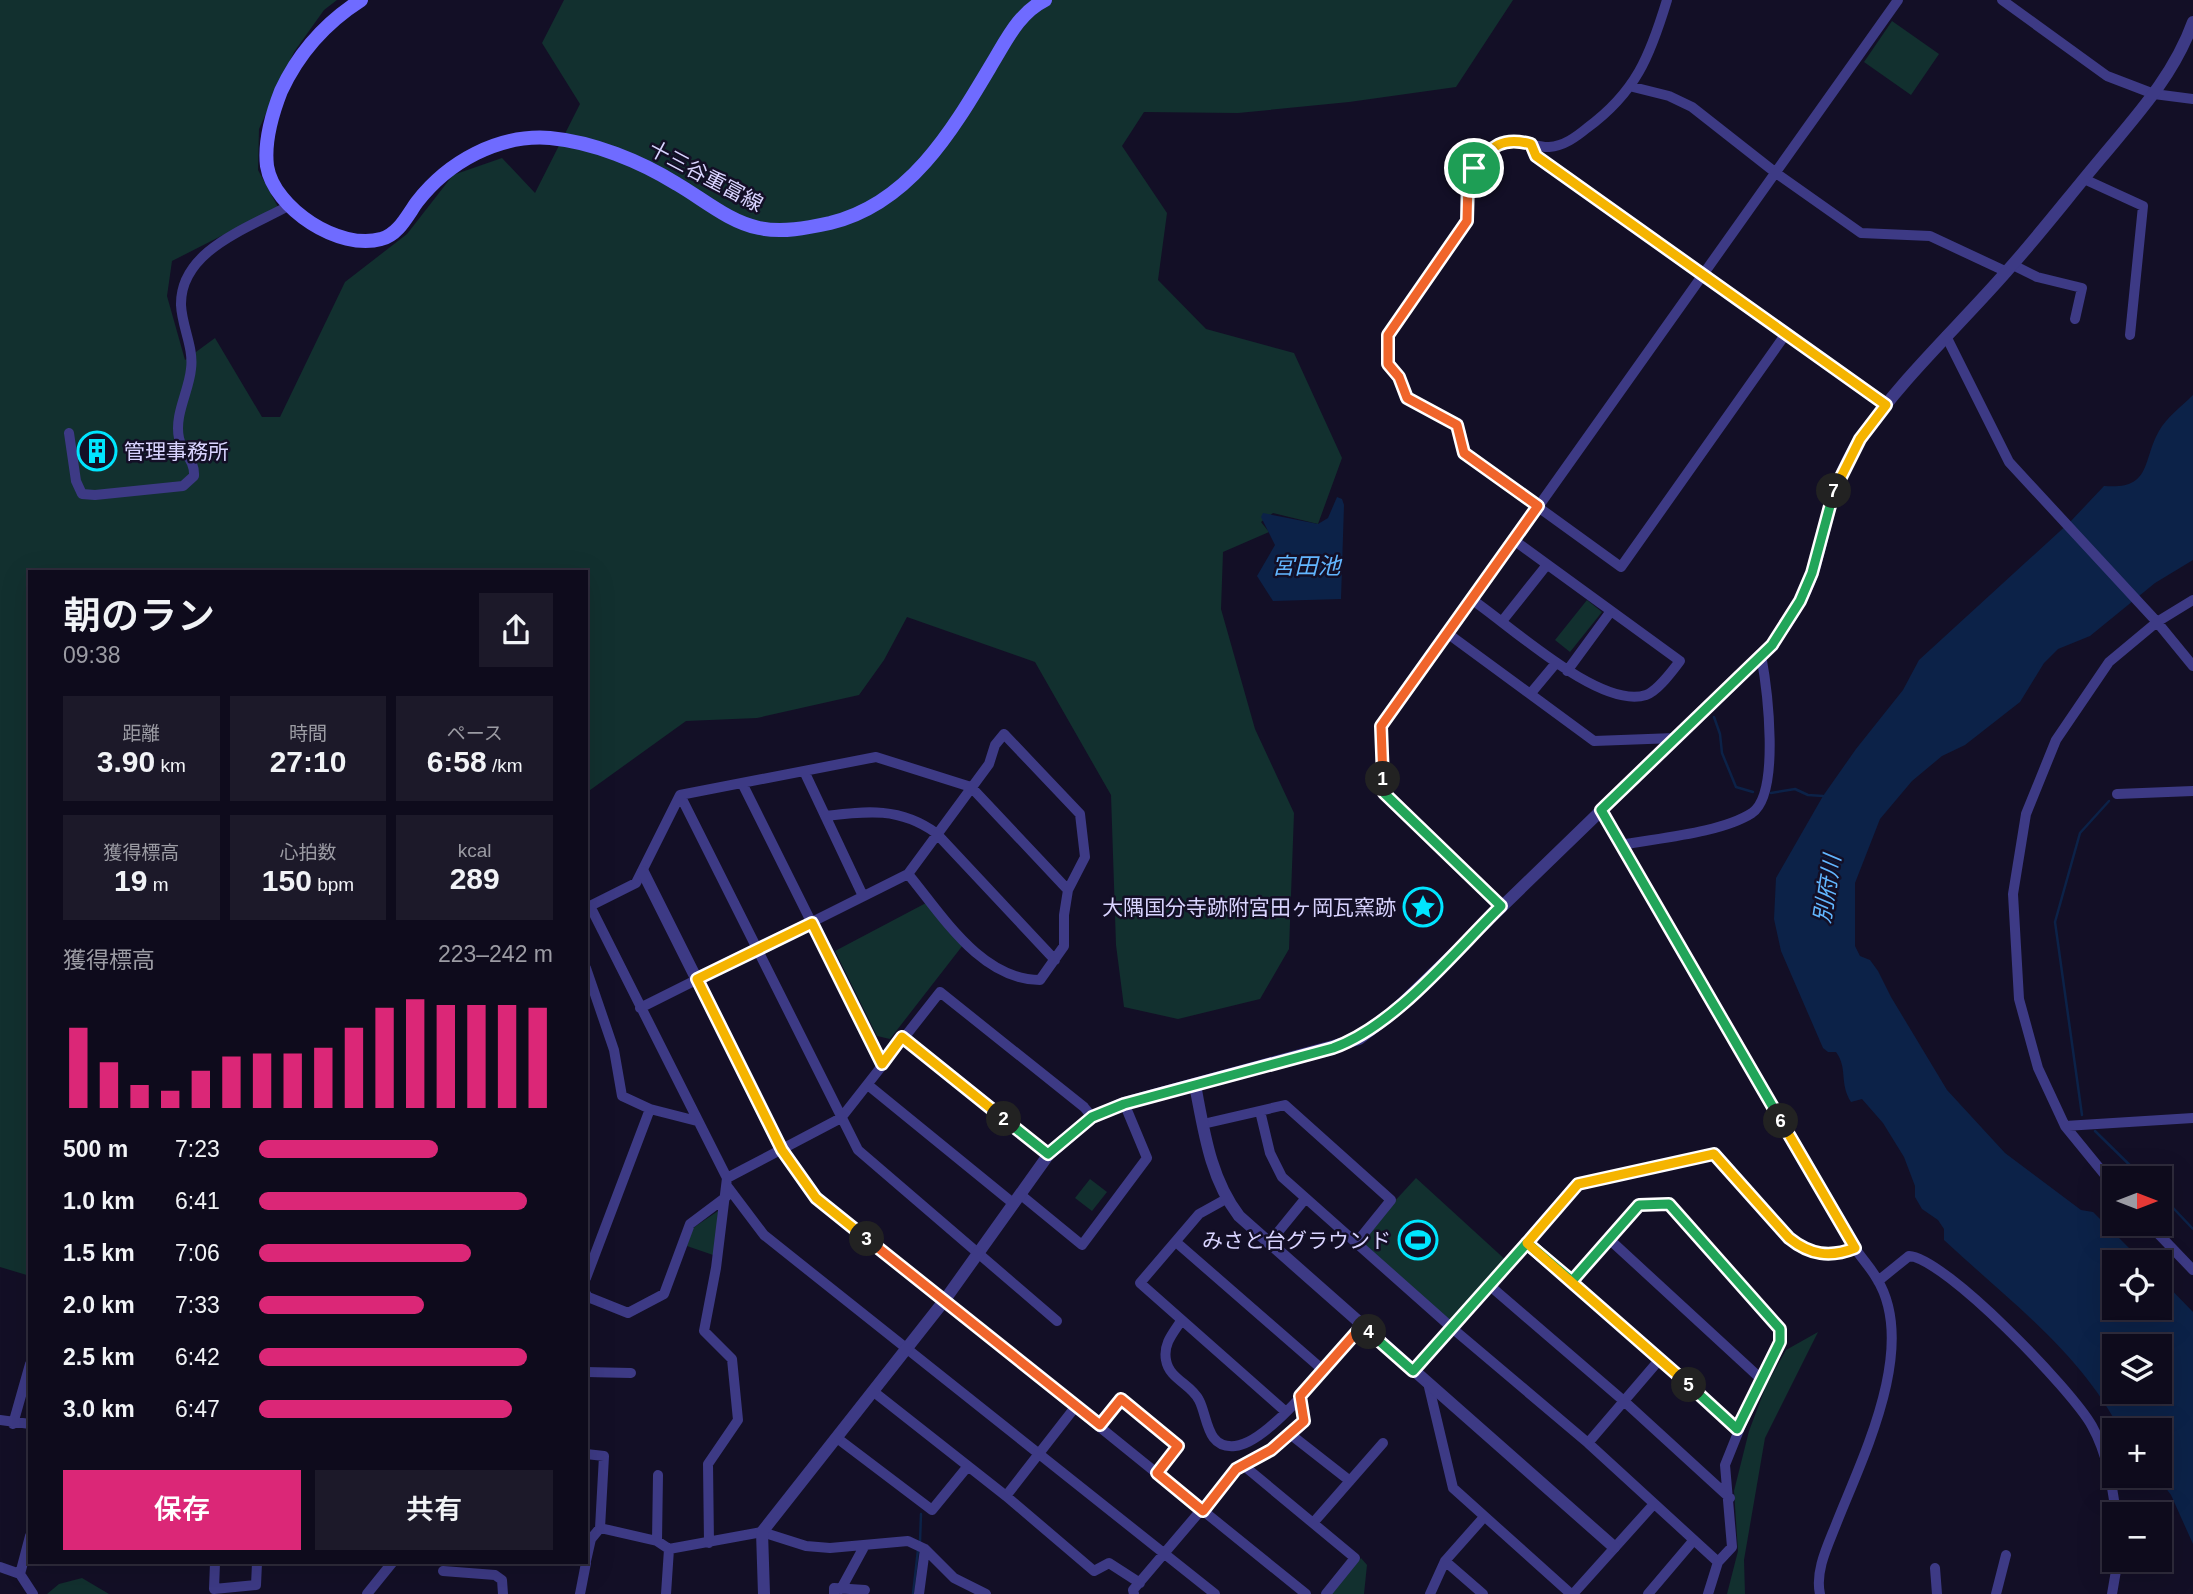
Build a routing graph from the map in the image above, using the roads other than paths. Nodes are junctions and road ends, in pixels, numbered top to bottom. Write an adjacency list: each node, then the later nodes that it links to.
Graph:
1 (362, 0): 14 (main road, 十三谷重富線)
2 (1045, 0): 14 (main road, 十三谷重富線)
3 (1667, 0): 8 (street)
4 (1898, 0): 12 (street)
5 (2001, 0): 6 (street)
6 (2016, 4): 9 (street)
7 (2193, 22): 9 (street)
8 (1633, 87): 11 (street); 12 (street)
9 (2154, 94): 10 (street); 13 (street)
10 (2193, 99)
11 (1531, 144): 16 (street); 23 (street)
12 (1776, 173): 15 (street); 16 (street)
13 (2084, 179): 15 (street); 20 (street)
14 (290, 205): 22 (street)
15 (2010, 268): 17 (street); 19 (street)
16 (1703, 275): 18 (street); 23 (street)
17 (2075, 319)
18 (1785, 335): 21 (street); 23 (street)
19 (1946, 335): 21 (street); 30 (street)
20 (2130, 335)
21 (1886, 405): 32 (street)
22 (69, 433)
23 (1538, 506): 24 (street)
24 (1515, 541): 25 (street); 26 (street)
25 (1546, 566): 28 (street); 29 (street)
26 (1471, 599): 29 (street); 31 (street)
27 (2193, 600): 30 (street)
28 (1611, 611): 35 (street); 35 (street)
29 (1503, 620): 33 (street)
30 (2157, 622): 34 (street); 71 (street)
31 (1447, 633): 36 (street); 52 (street)
32 (1761, 655): 37 (street); 47 (street)
33 (1556, 663): 35 (street); 36 (street)
34 (2193, 666)
35 (1567, 671)
36 (1531, 693): 37 (street)
37 (1675, 738): 44 (street)
38 (804, 771): 39 (street); 40 (street); 45 (street)
39 (742, 783): 43 (street); 53 (street)
40 (971, 787): 46 (street); 50 (street); 50 (street)
41 (2193, 791): 42 (street)
42 (2117, 794)
43 (680, 795): 48 (street); 54 (street)
44 (1601, 810): 47 (street); 52 (street)
45 (825, 816): 46 (street); 51 (street)
46 (936, 832): 49 (street); 55 (street)
47 (1621, 845): 85 (street)
48 (643, 872): 57 (street); 58 (street)
49 (908, 874): 51 (street); 55 (street)
50 (1068, 890): 55 (street)
51 (863, 895): 53 (street)
52 (1501, 906): 62 (street)
53 (812, 923): 54 (street); 60 (street)
54 (755, 950): 57 (street); 67 (street)
55 (1055, 960)
56 (588, 973): 64 (street)
57 (697, 979): 58 (street); 72 (street)
58 (640, 1007): 69 (street)
59 (902, 1037): 60 (street); 66 (street); 73 (street)
60 (882, 1064): 61 (street)
61 (868, 1085): 67 (street); 76 (street)
62 (1195, 1085): 63 (street); 70 (street)
63 (1124, 1104): 66 (street); 76 (street)
64 (650, 1109): 69 (street); 88 (street)
65 (1260, 1111): 70 (street); 78 (street); 82 (street)
66 (1092, 1117): 73 (street)
67 (841, 1118): 72 (street); 86 (street)
68 (2193, 1118): 71 (street)
69 (697, 1121): 75 (street)
70 (1203, 1124): 77 (street)
71 (2065, 1126): 74 (street)
72 (782, 1150): 75 (street); 93 (street)
73 (1048, 1154): 76 (street)
74 (2102, 1171)
75 (727, 1187): 92 (street); 98 (street); 139 (street)
76 (1018, 1199): 86 (street)
77 (1226, 1199): 81 (street); 83 (street)
78 (1305, 1199): 82 (street); 83 (street)
79 (2160, 1236): 87 (street)
80 (1609, 1239): 90 (street); 104 (street); 104 (street)
81 (1176, 1242): 95 (street); 100 (street)
82 (1357, 1242): 97 (street)
83 (1269, 1243): 96 (street)
84 (1527, 1243): 85 (street); 90 (street); 91 (street)
85 (1855, 1248): 89 (street)
86 (980, 1253): 93 (street); 94 (street)
87 (2193, 1270)
88 (588, 1273)
89 (1878, 1280): 130 (street); 180 (street)
90 (1572, 1281): 99 (street)
91 (1489, 1285): 97 (street); 109 (street)
92 (588, 1295)
93 (944, 1301): 98 (street); 110 (street)
94 (1057, 1321)
95 (1181, 1321): 111 (street); 111 (street)
96 (1362, 1326): 100 (street); 101 (street)
97 (1451, 1328): 101 (street); 120 (street)
98 (905, 1348): 107 (street); 122 (street)
99 (1660, 1359): 109 (street); 116 (street)
100 (1323, 1370): 108 (street)
101 (1413, 1371): 105 (street)
102 (588, 1372): 103 (street)
103 (631, 1373)
104 (1760, 1378): 116 (street)
105 (1429, 1387): 133 (street); 142 (street)
106 (26, 1390): 113 (street)
107 (874, 1392): 118 (street); 124 (street)
108 (1300, 1396): 111 (street); 117 (street)
109 (1625, 1402): 120 (street); 129 (street)
110 (1076, 1406): 115 (street); 122 (street)
111 (1286, 1412)
112 (0, 1420): 113 (street)
113 (13, 1424): 114 (street)
114 (28, 1424)
115 (1100, 1425): 125 (street); 125 (street)
116 (1737, 1429): 129 (street)
117 (1290, 1434): 123 (street); 127 (street)
118 (837, 1438): 124 (street); 136 (street)
119 (1383, 1443): 127 (street)
120 (1588, 1443): 131 (street)
121 (588, 1454): 135 (street)
122 (1039, 1454): 128 (street); 146 (street)
123 (1243, 1465): 132 (street); 134 (street)
124 (968, 1466): 128 (street)
125 (1157, 1473): 132 (street)
126 (658, 1475): 137 (street)
127 (1350, 1481): 134 (street)
128 (1006, 1496): 159 (street)
129 (1730, 1498): 149 (street)
130 (2114, 1502)
131 (1653, 1504): 138 (street); 142 (street)
132 (1203, 1511): 146 (street); 173 (street)
133 (1484, 1517): 148 (street); 177 (street)
134 (1313, 1523): 174 (street)
135 (600, 1528): 137 (street); 145 (street)
136 (762, 1532): 139 (street); 141 (street); 168 (street)
137 (657, 1541): 143 (street)
138 (1693, 1541): 149 (street); 178 (street)
139 (709, 1543): 143 (street)
140 (28, 1544): 158 (street)
141 (864, 1545): 144 (street); 161 (street)
142 (1614, 1547): 177 (street)
143 (668, 1549): 167 (street)
144 (925, 1549): 169 (street); 170 (street)
145 (588, 1553)
146 (1165, 1554): 159 (street); 172 (street)
147 (2006, 1555): 182 (street)
148 (1445, 1561): 175 (street); 176 (street)
149 (1718, 1562): 179 (street)
150 (215, 1564): 151 (street)
151 (257, 1564)
152 (391, 1564): 162 (street)
153 (586, 1564): 166 (street)
154 (0, 1567): 158 (street)
155 (1934, 1568): 181 (street)
156 (443, 1571): 165 (street)
157 (2116, 1572): 183 (street)
158 (20, 1574): 163 (street)
159 (1140, 1583): 171 (street)
160 (865, 1590): 161 (street)
161 (837, 1591)
162 (367, 1593): 164 (street)
163 (33, 1594)
164 (380, 1594)
165 (503, 1594)
166 (580, 1594)
167 (666, 1594)
168 (764, 1594)
169 (919, 1594)
170 (986, 1594)
171 (1133, 1594)
172 (1215, 1594)
173 (1306, 1594)
174 (1326, 1594)
175 (1430, 1594)
176 (1483, 1594)
177 (1572, 1594)
178 (1648, 1594)
179 (1708, 1594)
180 (1820, 1594)
181 (1937, 1594)
182 (1996, 1594)
183 (2112, 1594)

